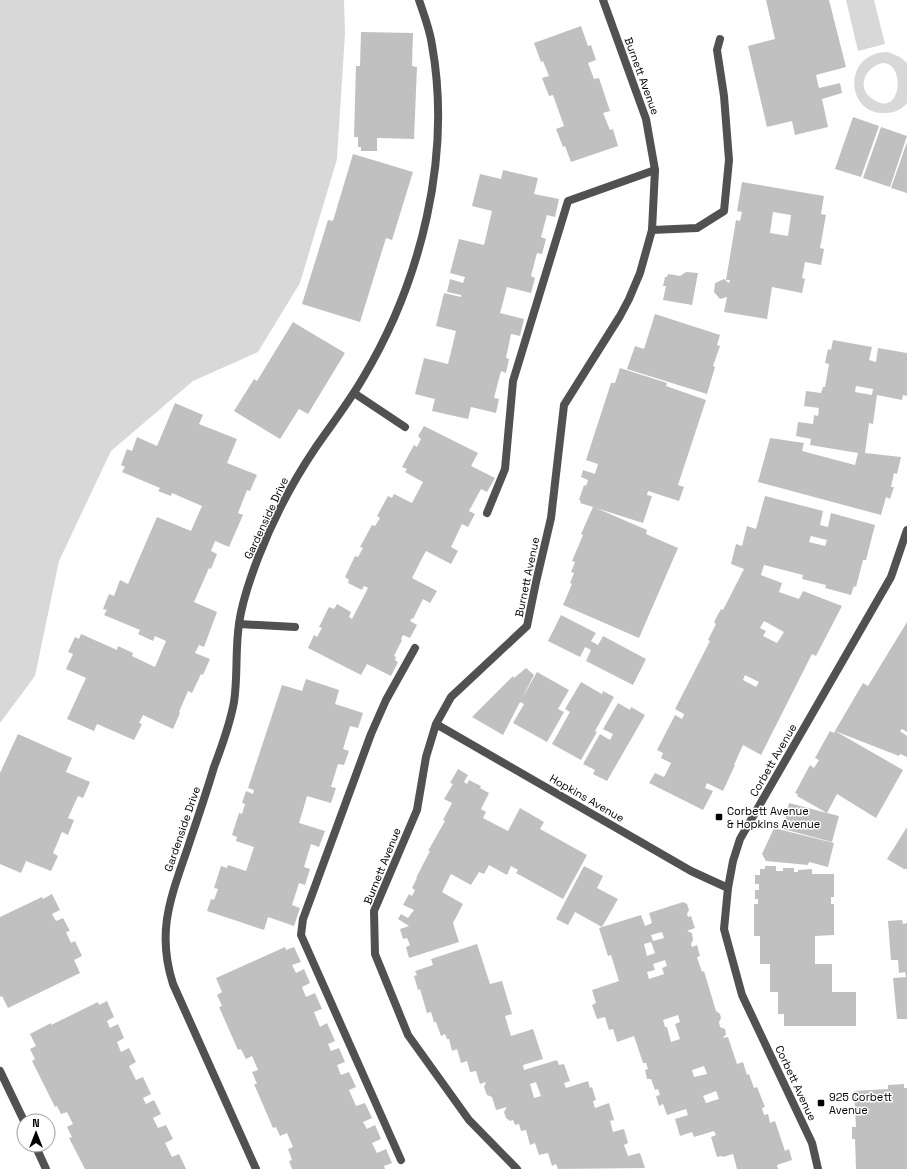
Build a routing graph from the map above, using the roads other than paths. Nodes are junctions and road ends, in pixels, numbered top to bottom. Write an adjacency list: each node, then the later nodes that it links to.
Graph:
1 (419, 0): 6 (street, Gardenside Drive)
2 (603, 0): 4 (street, Burnett Avenue)
3 (720, 39): 5 (street)
4 (655, 170): 5 (street, Burnett Avenue); 8 (street)
5 (652, 230): 13 (street, Burnett Avenue)
6 (354, 393): 7 (street); 10 (street, Gardenside Drive)
7 (405, 427)
8 (487, 513)
9 (907, 530): 14 (street, Corbett Avenue)
10 (239, 624): 11 (street); 20 (street, Gardenside Drive)
11 (295, 627)
12 (414, 648): 18 (street)
13 (436, 724): 14 (street, Hopkins Avenue); 21 (street, Burnett Avenue)
14 (728, 888): 22 (street, Corbett Avenue)
15 (0, 1071): 16 (street)
16 (20, 1113)
17 (39, 1153): 19 (street)
18 (401, 1160)
19 (46, 1169)
20 (256, 1169)
21 (517, 1169)
22 (818, 1169)

